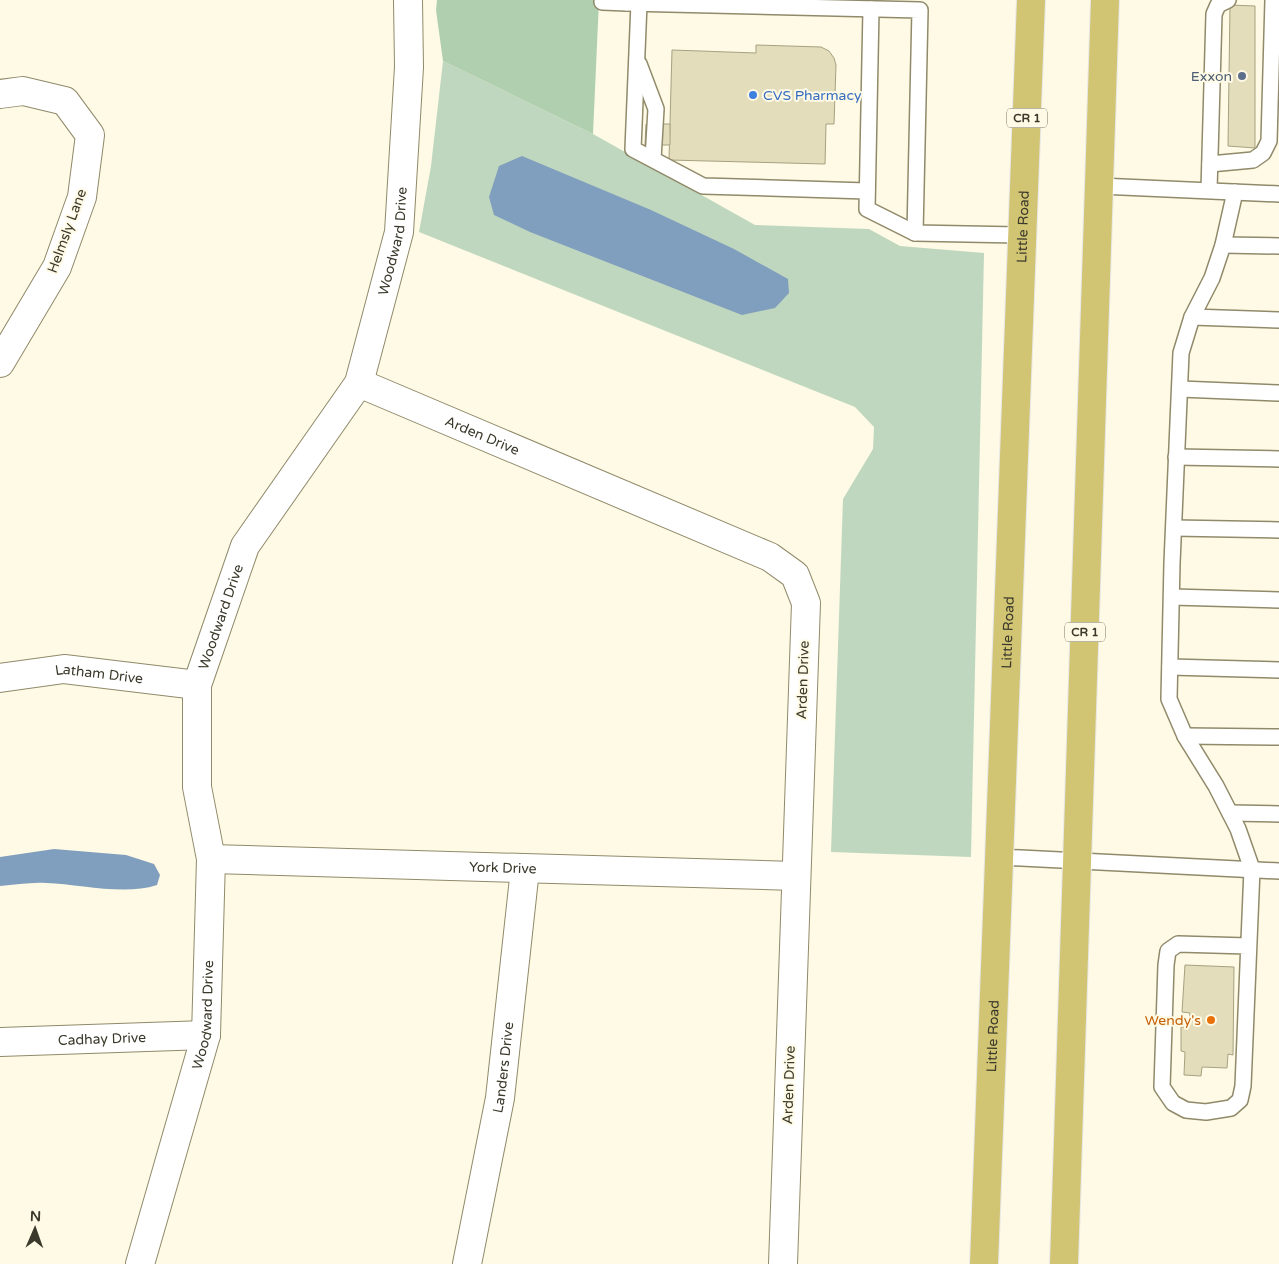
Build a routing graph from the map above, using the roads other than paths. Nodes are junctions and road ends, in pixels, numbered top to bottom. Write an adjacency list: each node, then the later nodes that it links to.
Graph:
1 (408, 0): 25 (street, Woodward Drive)
2 (1031, 0): 19 (main road, Little Road / CR 1)
3 (1105, 0): 13 (main road, CR 1)
4 (1228, 0): 12 (lane)
5 (1273, 0): 12 (lane)
6 (602, 2): 7 (lane)
7 (631, 2): 8 (lane); 9 (lane)
8 (871, 9): 15 (lane); 18 (lane)
9 (636, 58): 11 (lane); 11 (lane)
10 (0, 94): 24 (street, Helmsly Lane)
11 (653, 159): 15 (lane)
12 (1210, 164): 14 (lane)
13 (1100, 186): 14 (lane); 44 (main road, CR 1)
14 (1209, 190): 16 (lane)
15 (867, 191): 18 (lane)
16 (1235, 192): 17 (lane); 20 (lane)
17 (1279, 194)
18 (915, 233): 19 (lane)
19 (1023, 235): 42 (main road, Little Road / CR 1)
20 (1223, 245): 21 (lane); 22 (lane)
21 (1279, 246)
22 (1192, 318): 23 (lane); 26 (lane)
23 (1279, 320)
24 (0, 363)
25 (359, 383): 37 (street, Woodward Drive); 48 (street, Arden Drive)
26 (1180, 389): 27 (lane); 28 (lane)
27 (1279, 393)
28 (1176, 457): 29 (lane); 30 (lane)
29 (1279, 459)
30 (1174, 528): 31 (lane); 32 (lane)
31 (1279, 530)
32 (1172, 597): 33 (lane); 34 (lane)
33 (1279, 600)
34 (1170, 667): 35 (lane); 38 (lane)
35 (1279, 670)
36 (0, 678): 37 (street, Latham Drive)
37 (197, 685): 43 (street, Woodward Drive)
38 (1185, 736): 39 (lane); 40 (lane)
39 (1279, 737)
40 (1230, 813): 41 (lane); 46 (lane)
41 (1279, 814)
42 (999, 857): 44 (lane); 55 (main road, Little Road / CR 1)
43 (211, 858): 45 (street, York Drive); 50 (street, Woodward Drive)
44 (1077, 860): 46 (lane); 56 (main road, CR 1)
45 (525, 869): 48 (street, York Drive); 53 (street, Landers Drive)
46 (1252, 869): 47 (lane); 49 (lane)
47 (1279, 871)
48 (796, 876): 54 (street, Arden Drive)
49 (1248, 946): 49 (lane)
50 (206, 1035): 51 (street, Cadhay Drive); 52 (street, Woodward Drive)
51 (0, 1042)
52 (140, 1264)
53 (467, 1264)
54 (783, 1264)
55 (984, 1264)
56 (1064, 1264)

